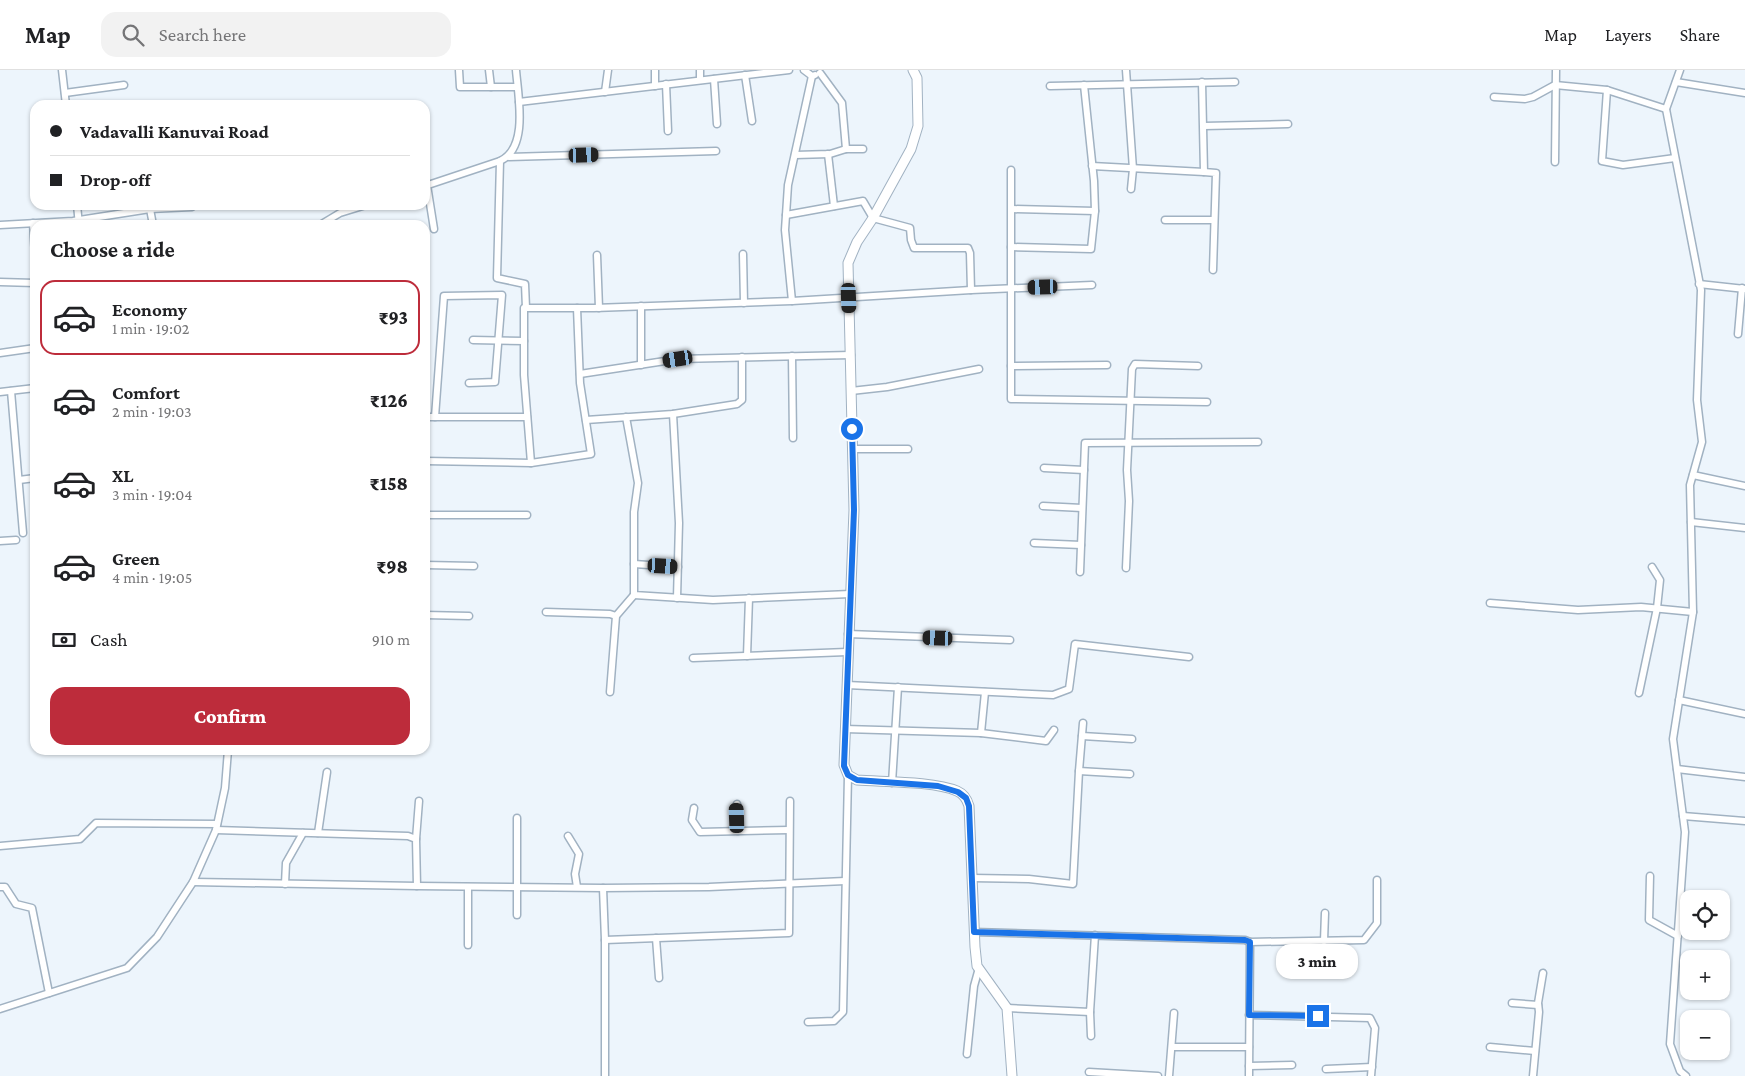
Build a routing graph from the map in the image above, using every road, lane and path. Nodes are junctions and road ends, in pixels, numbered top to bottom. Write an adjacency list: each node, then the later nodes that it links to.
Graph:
1 (62, 70): 33 (street)
2 (460, 70): 29 (street)
3 (489, 70): 29 (street)
4 (516, 70): 30 (street)
5 (608, 70): 32 (street)
6 (655, 70): 27 (street)
7 (700, 70): 18 (street)
8 (789, 70): 15 (street)
9 (804, 70): 16 (street)
10 (913, 70): 66 (street)
11 (1126, 70): 23 (street)
12 (1556, 70): 25 (street)
13 (1680, 70): 21 (street)
14 (820, 72): 16 (street); 44 (street)
15 (745, 75): 17 (street); 39 (street)
16 (812, 76): 47 (street)
17 (714, 79): 18 (street); 40 (street)
18 (700, 80): 22 (street)
19 (1202, 82): 20 (street); 23 (street); 42 (street)
20 (1235, 82)
21 (1676, 82): 34 (street); 38 (street)
22 (666, 84): 27 (street); 43 (street)
23 (1126, 84): 24 (street); 54 (street)
24 (1084, 85): 28 (street); 53 (street)
25 (1555, 85): 31 (street); 35 (street); 52 (street)
26 (124, 86): 33 (street)
27 (654, 86): 32 (street)
28 (1050, 86)
29 (490, 87): 30 (street)
30 (517, 87): 37 (street)
31 (1607, 90): 38 (street); 50 (street)
32 (605, 92): 37 (street)
33 (65, 93): 36 (street)
34 (1745, 93)
35 (1494, 97)
36 (66, 100)
37 (519, 102): 49 (street)
38 (1666, 109): 50 (street)
39 (752, 121)
40 (716, 124)
41 (1288, 124): 42 (street)
42 (1204, 126): 56 (street)
43 (668, 130)
44 (846, 149): 45 (street); 48 (street)
45 (863, 149)
46 (716, 151): 49 (street)
47 (795, 154): 48 (street); 65 (street)
48 (828, 154): 59 (street)
49 (509, 157): 51 (street)
50 (1675, 158): 80 (street)
51 (500, 161): 57 (street); 89 (street)
52 (1555, 162)
53 (1092, 166): 54 (street); 64 (street)
54 (1133, 169): 56 (street); 58 (street)
55 (1011, 170): 61 (street)
56 (1204, 172): 70 (street)
57 (430, 184)
58 (1131, 190)
59 (834, 206): 65 (street); 66 (street)
60 (430, 207): 73 (street)
61 (1012, 209): 64 (street); 74 (street)
62 (145, 210): 67 (street)
63 (350, 210): 68 (street)
64 (1095, 211): 74 (street)
65 (786, 216): 86 (street)
66 (874, 218): 84 (street); 85 (street)
67 (94, 220)
68 (328, 220)
69 (1165, 220): 70 (street)
70 (1214, 220): 77 (street)
71 (30, 223): 72 (street)
72 (0, 225)
73 (434, 229)
74 (1011, 247): 82 (street)
75 (743, 254): 87 (street)
76 (596, 255): 91 (street)
77 (1213, 270)
78 (0, 282): 79 (street)
79 (30, 283)
80 (1699, 284): 83 (street); 129 (street)
81 (1092, 285): 82 (street)
82 (1011, 288): 84 (street); 103 (street)
83 (1743, 288): 92 (street)
84 (971, 290): 85 (street)
85 (849, 298): 86 (street); 98 (street)
86 (792, 301): 87 (street)
87 (744, 303): 88 (street)
88 (641, 306): 91 (street); 101 (street)
89 (526, 308): 90 (street); 95 (street)
90 (577, 308): 91 (street); 106 (street)
91 (599, 308)
92 (1738, 334)
93 (473, 340): 94 (street)
94 (498, 341): 95 (street); 107 (street); 116 (street)
95 (524, 341): 117 (street)
96 (30, 349): 97 (street)
97 (0, 353)
98 (850, 355): 99 (street); 110 (street)
99 (792, 356): 100 (street); 120 (street)
100 (742, 357): 101 (street); 114 (street)
101 (642, 365): 106 (street)
102 (1107, 365): 103 (street)
103 (1011, 366): 112 (street)
104 (1198, 366): 112 (street)
105 (979, 369): 110 (street)
106 (580, 374): 119 (street)
107 (469, 383)
108 (30, 389): 109 (street)
109 (11, 391): 111 (street); 131 (street)
110 (851, 391): 124 (street)
111 (0, 392)
112 (1129, 400): 113 (street); 122 (street)
113 (1207, 402)
114 (673, 414): 118 (street); 147 (street)
115 (430, 417): 116 (street)
116 (435, 417): 117 (street)
117 (527, 417): 126 (street)
118 (626, 417): 119 (street); 144 (street)
119 (586, 420): 126 (street)
120 (793, 438)
121 (1258, 442): 122 (street)
122 (1128, 443): 128 (street); 149 (street)
123 (908, 448): 124 (street)
124 (852, 449): 151 (street)
125 (430, 461): 126 (street)
126 (531, 463)
127 (1044, 468): 128 (street)
128 (1084, 470): 134 (street)
129 (1693, 475): 132 (street); 137 (street)
130 (30, 479): 131 (street)
131 (19, 480): 139 (street)
132 (1745, 486)
133 (1043, 506): 134 (street)
134 (1082, 508): 143 (street)
135 (430, 515): 136 (street)
136 (527, 515)
137 (1691, 522): 138 (street); 158 (street)
138 (1745, 528)
139 (23, 533)
140 (16, 540): 141 (street)
141 (0, 541)
142 (1034, 543): 143 (street)
143 (1080, 545): 150 (street)
144 (634, 564): 147 (street); 152 (street)
145 (430, 565): 146 (street)
146 (474, 566)
147 (678, 566): 153 (street)
148 (1652, 567): 156 (street)
149 (1126, 568)
150 (1080, 572)
151 (850, 594): 154 (street); 162 (street)
152 (634, 595): 153 (street); 161 (street)
153 (677, 598): 154 (street)
154 (749, 598): 165 (street)
155 (1490, 602): 156 (street)
156 (1657, 608): 158 (street); 172 (street)
157 (546, 612): 161 (street)
158 (1693, 612): 173 (street)
159 (430, 615): 160 (street)
160 (469, 616)
161 (616, 616): 170 (street)
162 (848, 634): 163 (street); 164 (street)
163 (1010, 640)
164 (847, 652): 165 (street); 168 (street)
165 (747, 656): 167 (street)
166 (1190, 657): 171 (street)
167 (692, 658)
168 (847, 685): 169 (street); 176 (street)
169 (898, 687): 171 (street); 177 (street)
170 (610, 692)
171 (985, 692): 179 (street)
172 (1639, 693)
173 (1679, 700): 174 (street); 183 (street)
174 (1745, 714)
175 (1083, 723): 180 (street)
176 (845, 729): 177 (street); 187 (street)
177 (896, 730): 179 (street); 189 (street)
178 (1054, 730): 179 (street)
179 (981, 733)
180 (1082, 736): 181 (street); 184 (street)
181 (1132, 739)
182 (228, 755): 197 (street)
183 (1677, 769): 188 (street); 194 (street)
184 (1079, 771): 186 (street); 206 (street)
185 (327, 772): 201 (street)
186 (1130, 774)
187 (848, 775): 189 (street); 208 (street)
188 (1745, 777)
189 (892, 783): 206 (street)
190 (419, 801): 203 (street)
191 (790, 801): 198 (street)
192 (737, 804): 199 (street)
193 (694, 808): 199 (street)
194 (1683, 816): 196 (street); 222 (street)
195 (517, 818): 215 (street)
196 (1745, 821)
197 (216, 827): 200 (street); 204 (street); 209 (street)
198 (789, 830): 199 (street); 210 (street)
199 (738, 831)
200 (303, 833): 201 (street); 211 (street)
201 (318, 834): 203 (street)
202 (568, 836): 216 (street)
203 (416, 839): 212 (street)
204 (0, 846)
205 (1650, 876): 222 (street)
206 (972, 878): 220 (street)
207 (1377, 880): 225 (street)
208 (846, 881): 210 (street); 239 (street)
209 (193, 882): 211 (street); 231 (street)
210 (789, 883): 217 (street); 223 (street)
211 (285, 884): 212 (street)
212 (417, 886): 214 (street)
213 (0, 887): 231 (street)
214 (468, 887): 215 (street); 227 (street)
215 (517, 887): 216 (street); 219 (street)
216 (577, 887): 217 (street)
217 (603, 888): 224 (street)
218 (1325, 913): 225 (street)
219 (517, 915)
220 (974, 932): 221 (street); 228 (street)
221 (1094, 935): 226 (street); 236 (street)
222 (1678, 936): 258 (street)
223 (656, 938): 224 (street); 230 (street)
224 (605, 940): 251 (street)
225 (1324, 941): 226 (street)
226 (1250, 942): 238 (street)
227 (468, 945)
228 (979, 968): 234 (street); 245 (street)
229 (1543, 973): 233 (street)
230 (658, 978)
231 (49, 993): 235 (street)
232 (1512, 1003): 233 (street)
233 (1538, 1006): 244 (street)
234 (1007, 1008): 236 (street); 252 (street)
235 (0, 1009)
236 (1090, 1012): 240 (street)
237 (1174, 1013): 241 (street)
238 (1249, 1015): 243 (street); 248 (street)
239 (808, 1022)
240 (1091, 1036)
241 (1172, 1047): 243 (street); 254 (street)
242 (1490, 1047): 244 (street)
243 (1249, 1048): 246 (street)
244 (1535, 1051): 257 (street)
245 (967, 1054)
246 (1249, 1066): 247 (street); 255 (street)
247 (1292, 1066)
248 (1372, 1067): 249 (street); 256 (street)
249 (1326, 1069)
250 (1089, 1072): 253 (street)
251 (605, 1076)
252 (1012, 1076)
253 (1158, 1076)
254 (1169, 1076)
255 (1249, 1076)
256 (1371, 1076)
257 (1533, 1076)
258 (1686, 1076)

